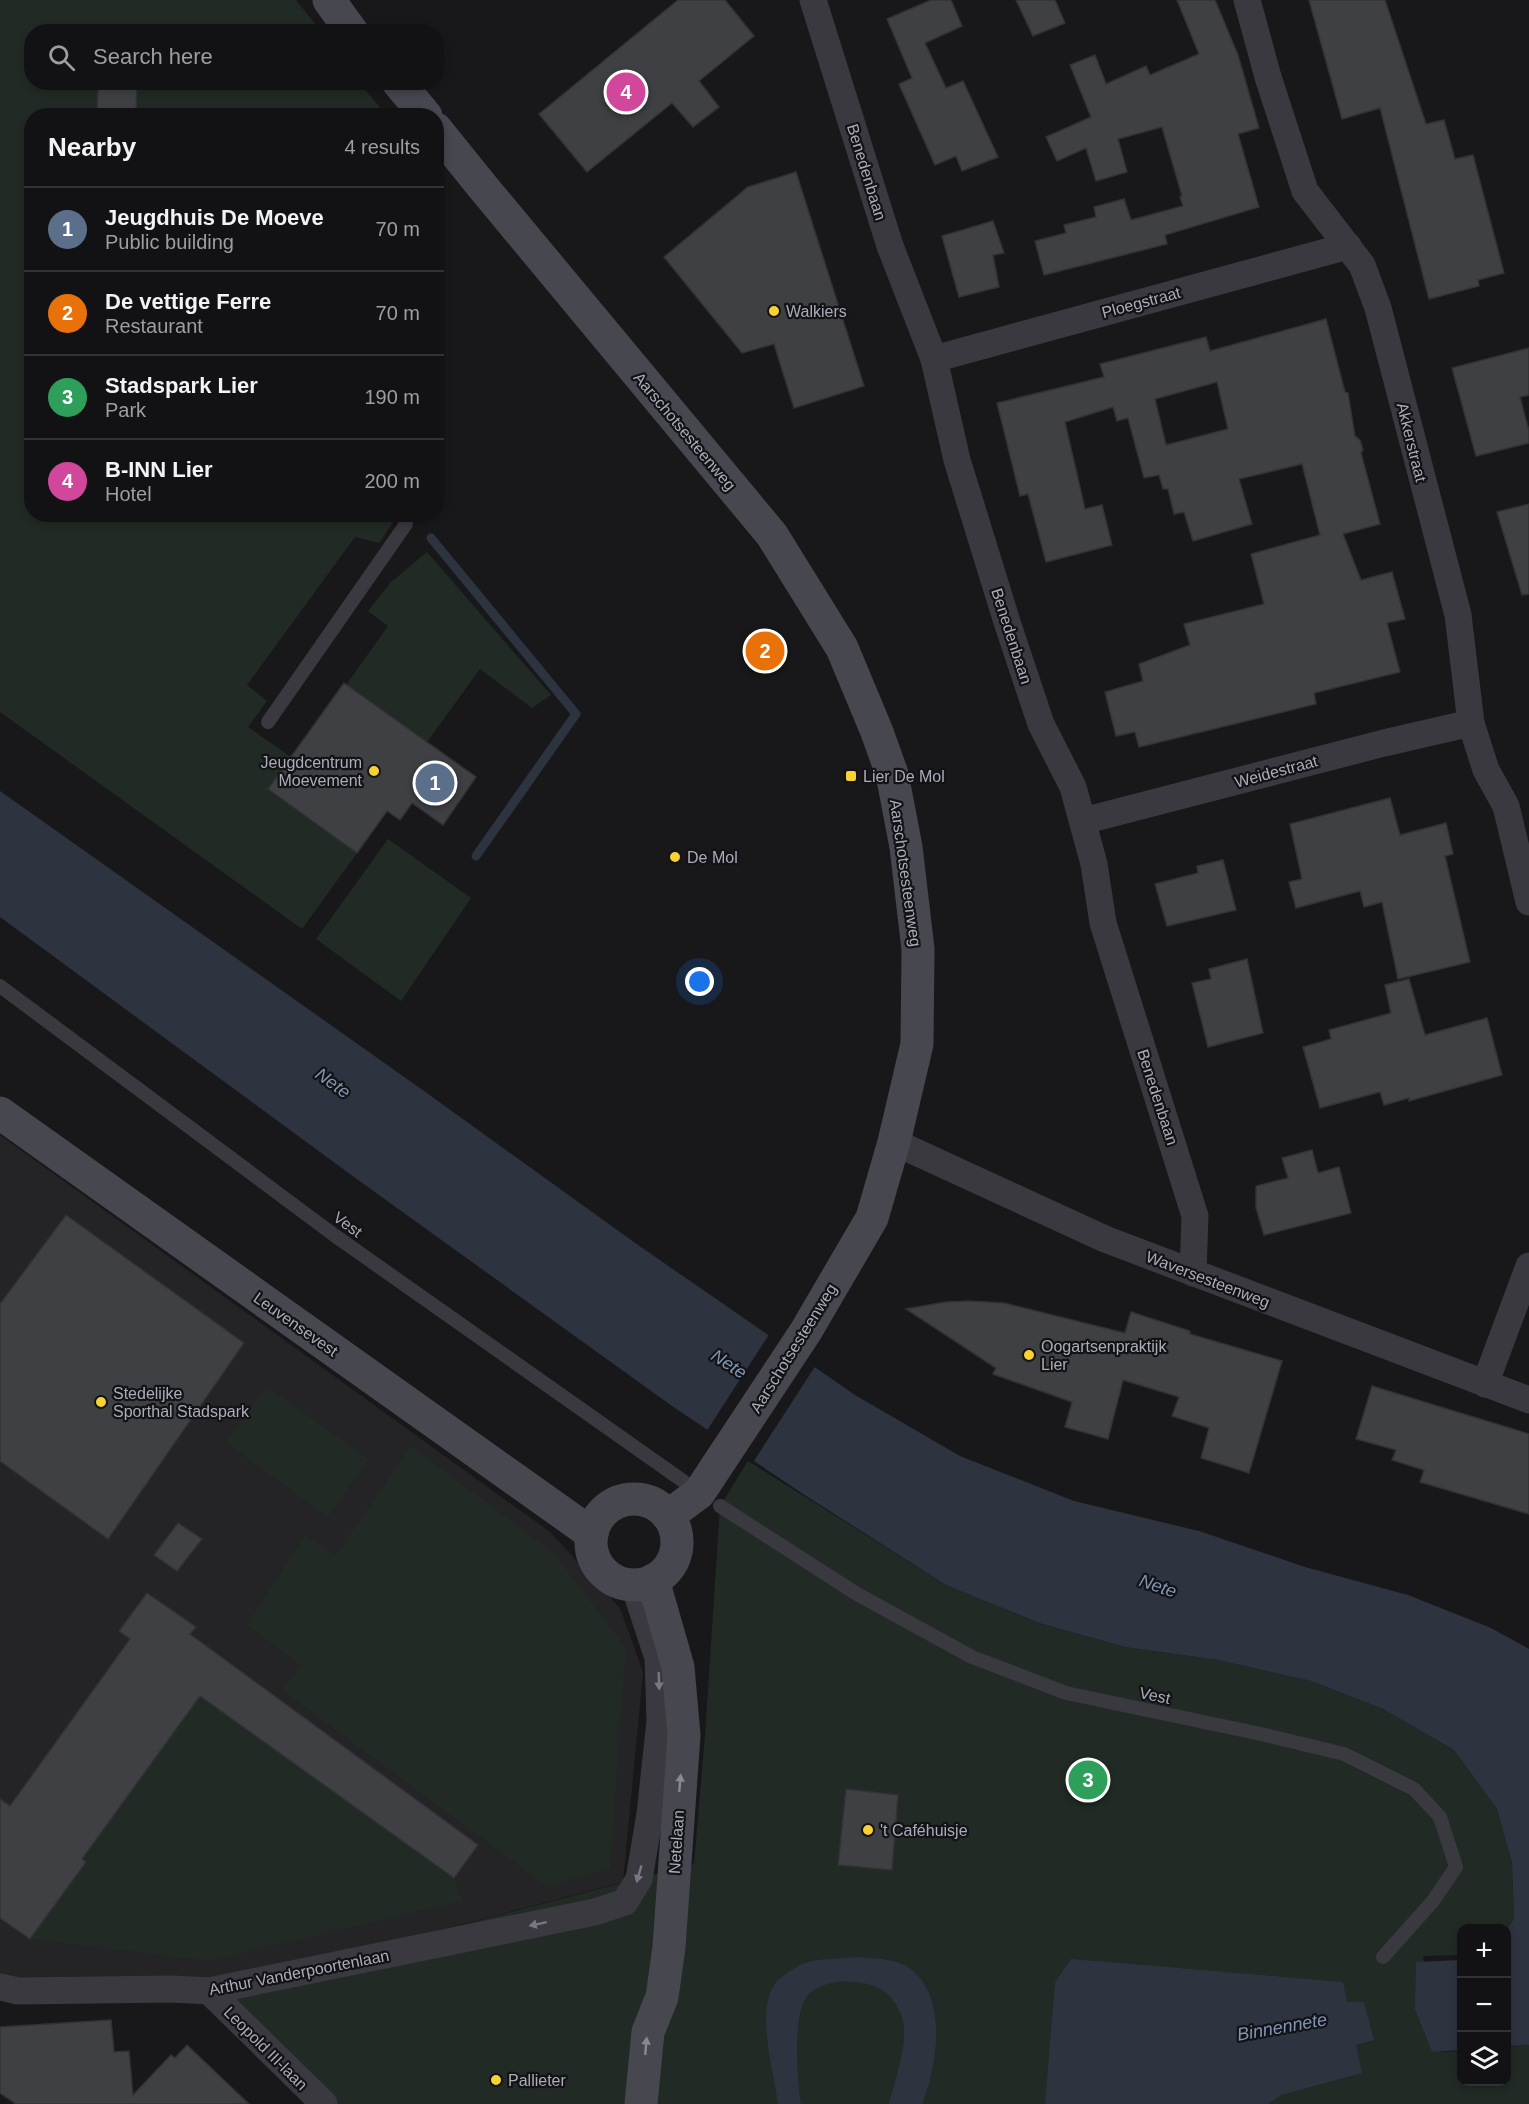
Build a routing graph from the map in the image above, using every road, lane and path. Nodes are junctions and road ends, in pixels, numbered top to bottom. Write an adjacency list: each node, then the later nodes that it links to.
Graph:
1 (329, 0): 5 (street)
2 (356, 0): 6 (street)
3 (813, 0): 9 (street, Benedenbaan)
4 (1247, 0): 8 (street, Akkerstraat)
5 (346, 24)
6 (370, 24)
7 (444, 139): 17 (street, Aarschotsesteenweg)
8 (1348, 246): 9 (street, Ploegstraat); 12 (street, Akkerstraat)
9 (934, 359): 13 (street, Benedenbaan)
10 (406, 524): 11 (lane)
11 (268, 722)
12 (1470, 723): 13 (street, Weidestraat); 14 (street, Akkerstraat)
13 (1083, 821): 19 (street, Benedenbaan)
14 (1529, 902)
15 (0, 986): 22 (lane, Vest)
16 (0, 1113): 25 (street, Leuvensevest)
17 (894, 1142): 19 (street, Waversesteenweg); 24 (street, Aarschotsesteenweg)
18 (1529, 1266): 20 (street)
19 (1193, 1273): 20 (street, Waversesteenweg)
20 (1485, 1384): 21 (street, Waversesteenweg)
21 (1529, 1400)
22 (682, 1481)
23 (720, 1506): 28 (lane, Vest)
24 (668, 1516): 25 (street); 26 (street)
25 (591, 1534): 26 (street)
26 (643, 1582): 27 (street, Netelaan, one-way to 27); 32 (street, Netelaan, one-way to 26)
27 (595, 1912): 30 (street, Arthur Vanderpoortenlaan, one-way to 30)
28 (1383, 1957)
29 (0, 1987): 30 (street, Arthur Vanderpoortenlaan)
30 (209, 1991): 31 (street, Leopold III-laan)
31 (324, 2104)
32 (641, 2104)

